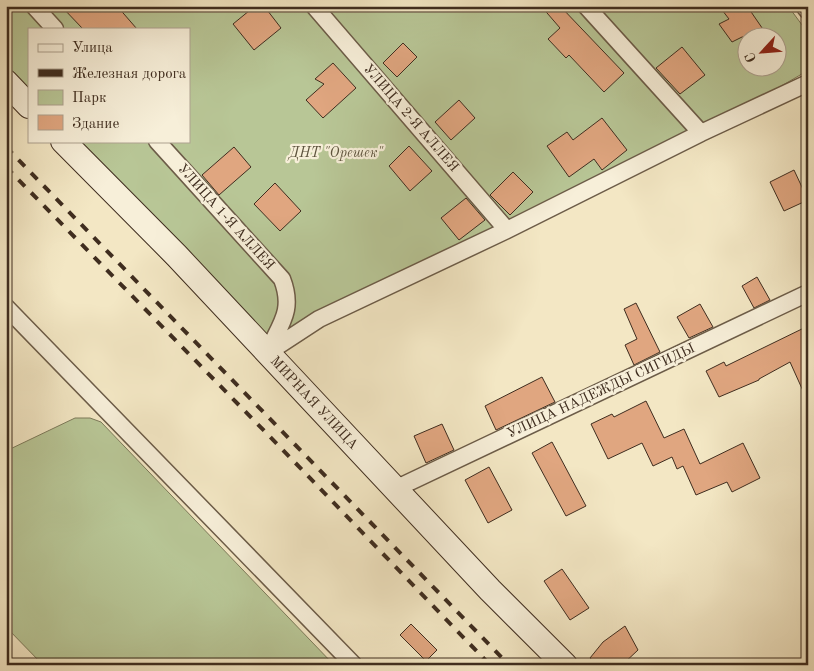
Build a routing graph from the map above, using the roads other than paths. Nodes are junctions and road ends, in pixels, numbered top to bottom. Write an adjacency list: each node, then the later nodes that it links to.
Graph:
1 (34, 6): 6 (street)
2 (314, 6): 13 (street, УЛИЦА 2-Я АЛЛЕЯ)
3 (586, 6): 10 (street)
4 (804, 6): 5 (street)
5 (808, 11)
6 (54, 28)
7 (6, 82): 9 (street)
8 (808, 83): 10 (street)
9 (28, 105)
10 (701, 133): 13 (street)
11 (158, 142): 16 (street, УЛИЦА 1-Я АЛЛЕЯ)
12 (71, 144): 16 (street, МИРНАЯ УЛИЦА)
13 (507, 230): 16 (street)
14 (808, 293): 17 (street, УЛИЦА НАДЕЖДЫ СИГИДЫ)
15 (6, 307): 18 (street)
16 (267, 352): 17 (street, МИРНАЯ УЛИЦА)
17 (395, 489): 19 (street, МИРНАЯ УЛИЦА)
18 (354, 665)
19 (565, 665)

